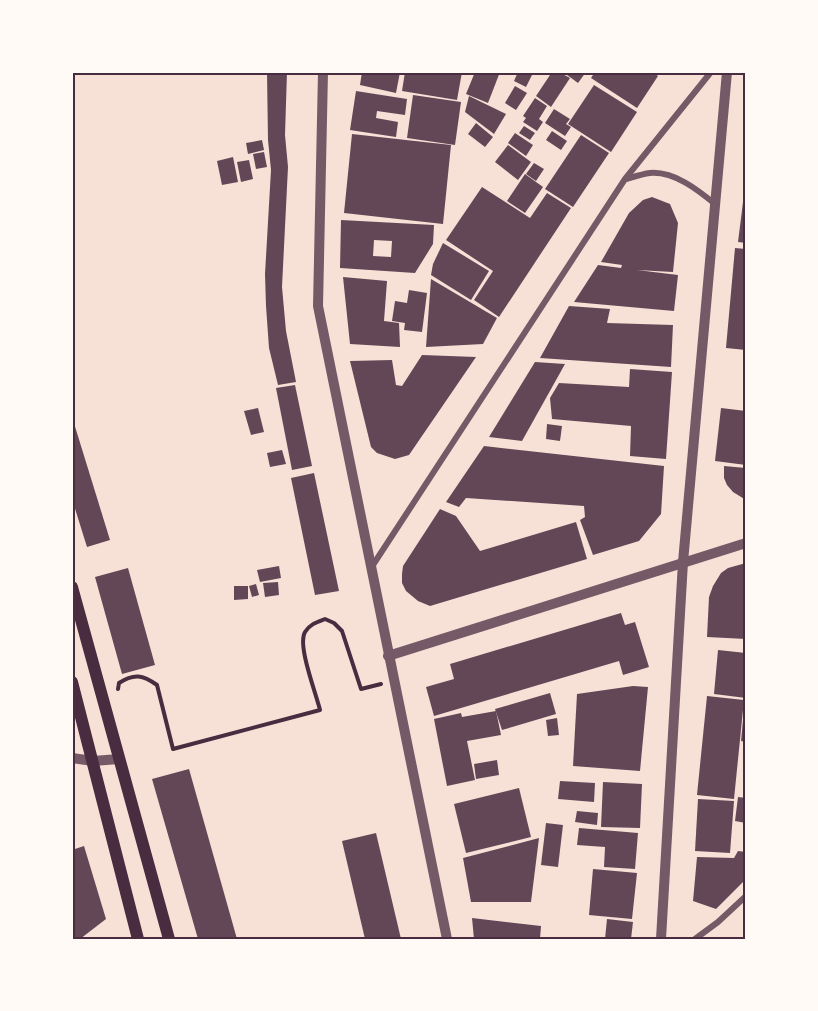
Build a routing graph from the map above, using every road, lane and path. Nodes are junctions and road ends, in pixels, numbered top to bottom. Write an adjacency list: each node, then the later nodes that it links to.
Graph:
1 (323, 72): 8 (street)
2 (711, 72): 4 (street)
3 (727, 72): 5 (street)
4 (625, 179): 5 (street); 8 (street)
5 (715, 204): 7 (street)
6 (746, 543): 7 (street)
7 (683, 562): 10 (street); 21 (street)
8 (371, 569): 10 (street)
9 (72, 587): 15 (main road)
10 (388, 656): 12 (street)
11 (72, 682): 16 (main road)
12 (393, 682): 13 (path); 20 (street)
13 (117, 695)
14 (72, 758): 16 (street)
15 (120, 759): 16 (street); 19 (main road)
16 (93, 761): 18 (main road)
17 (746, 896): 22 (street)
18 (138, 939)
19 (169, 939)
20 (447, 939)
21 (662, 939)
22 (695, 939)

